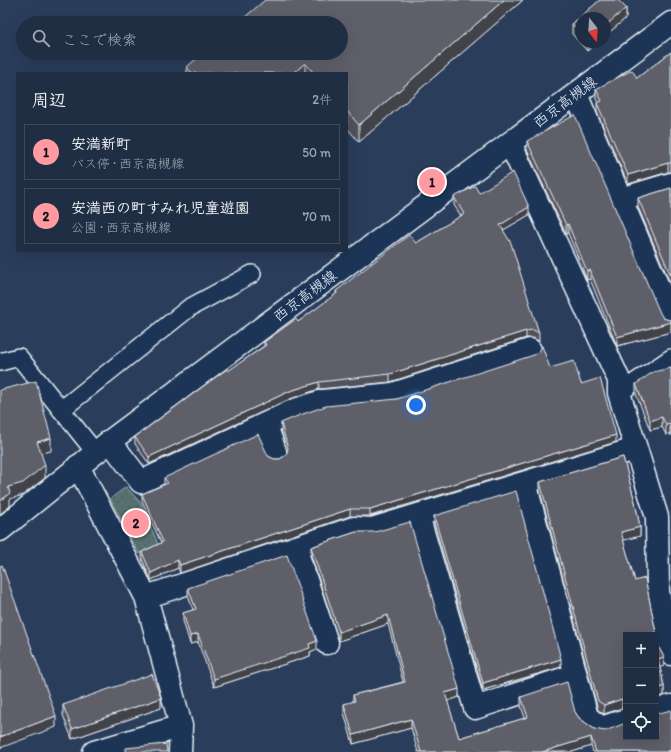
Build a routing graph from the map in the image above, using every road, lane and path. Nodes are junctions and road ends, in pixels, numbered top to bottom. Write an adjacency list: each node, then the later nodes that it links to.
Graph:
1 (671, 23): 2 (street, 西京高槻線)
2 (576, 94): 3 (street, 西京高槻線); 5 (street)
3 (510, 143): 11 (street); 14 (street, 西京高槻線)
4 (671, 184): 5 (street)
5 (621, 199): 7 (street)
6 (252, 274): 12 (lane)
7 (671, 317)
8 (530, 350): 13 (street)
9 (671, 358): 11 (lane)
10 (0, 362): 12 (lane)
11 (618, 393): 15 (street)
12 (61, 410): 14 (lane)
13 (266, 425): 14 (street); 16 (street)
14 (102, 446): 17 (street, 西京高槻線)
15 (636, 449): 18 (street); 24 (street)
16 (276, 454)
17 (78, 466): 20 (street, 西京高槻線); 22 (street)
18 (525, 483): 19 (street); 25 (street)
19 (418, 515): 21 (street); 25 (street)
20 (0, 530)
21 (295, 547): 22 (street); 23 (street)
22 (146, 597): 29 (street)
23 (327, 643)
24 (671, 654)
25 (575, 675): 28 (street)
26 (671, 706): 27 (street)
27 (659, 709)
28 (623, 721)
29 (181, 726): 31 (street); 32 (street)
30 (90, 752): 31 (street)
31 (94, 752)
32 (180, 752)

